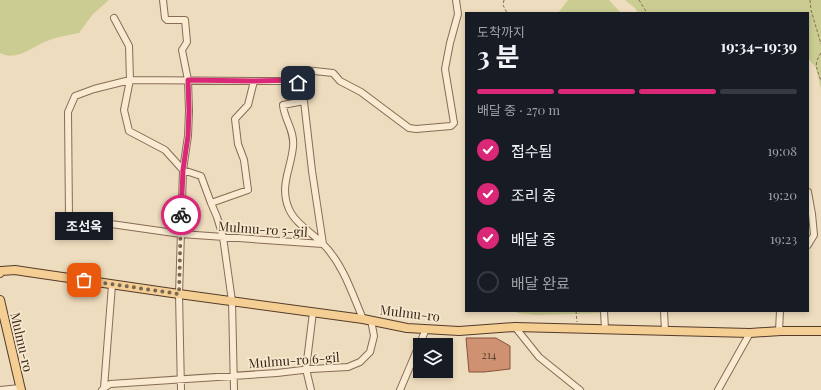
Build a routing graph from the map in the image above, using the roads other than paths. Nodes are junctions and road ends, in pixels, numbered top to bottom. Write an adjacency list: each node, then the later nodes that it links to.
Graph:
1 (163, 0): 5 (street)
2 (456, 0): 7 (street)
3 (114, 18): 4 (street)
4 (130, 80): 5 (street, Mulmu-ro 5-gil); 9 (street); 12 (street, Mulmu-ro 5-gil)
5 (188, 80): 6 (street, Mulmu-ro 5-gil); 9 (street)
6 (254, 81): 7 (street, Mulmu-ro 5-gil); 11 (street)
7 (298, 83): 8 (street, Mulmu-ro 5-gil)
8 (304, 101): 15 (street, Mulmu-ro 5-gil); 15 (street, Mulmu-ro 5-gil)
9 (183, 170): 11 (street); 12 (street)
10 (809, 198): 14 (street)
11 (211, 203): 13 (street)
12 (181, 234): 13 (street, Mulmu-ro 5-gil); 18 (street)
13 (223, 237): 15 (street, Mulmu-ro 5-gil); 20 (street)
14 (809, 243)
15 (323, 244): 25 (street, Mulmu-ro 5-gil)
16 (0, 273): 17 (main road, Mulmu-ro)
17 (112, 285): 18 (main road, Mulmu-ro); 37 (street)
18 (179, 294): 20 (main road, Mulmu-ro); 35 (street)
19 (0, 300): 36 (main road, Mulmu-ro)
20 (232, 301): 21 (main road, Mulmu-ro); 34 (street)
21 (313, 312): 25 (main road, Mulmu-ro); 33 (street)
22 (604, 312): 28 (street)
23 (664, 312): 29 (street)
24 (780, 312): 30 (street)
25 (367, 320): 27 (main road, Mulmu-ro); 33 (street, Mulmu-ro 6-gil)
26 (515, 327): 27 (main road, Mulmu-ro); 28 (main road, Mulmu-ro); 43 (street)
27 (426, 329): 42 (street)
28 (605, 329): 29 (main road, Mulmu-ro)
29 (665, 331): 32 (main road, Mulmu-ro)
30 (779, 331): 31 (main road, Mulmu-ro); 32 (main road, Mulmu-ro)
31 (821, 331)
32 (750, 333): 44 (street)
33 (306, 369): 34 (street, Mulmu-ro 6-gil); 41 (street)
34 (235, 375): 35 (street, Mulmu-ro 6-gil); 40 (street)
35 (181, 379): 37 (street, Mulmu-ro 6-gil); 39 (street)
36 (20, 389): 38 (street)
37 (103, 389)
38 (0, 390)
39 (181, 390)
40 (234, 390)
41 (311, 390)
42 (400, 390)
43 (580, 390)
44 (718, 390)

